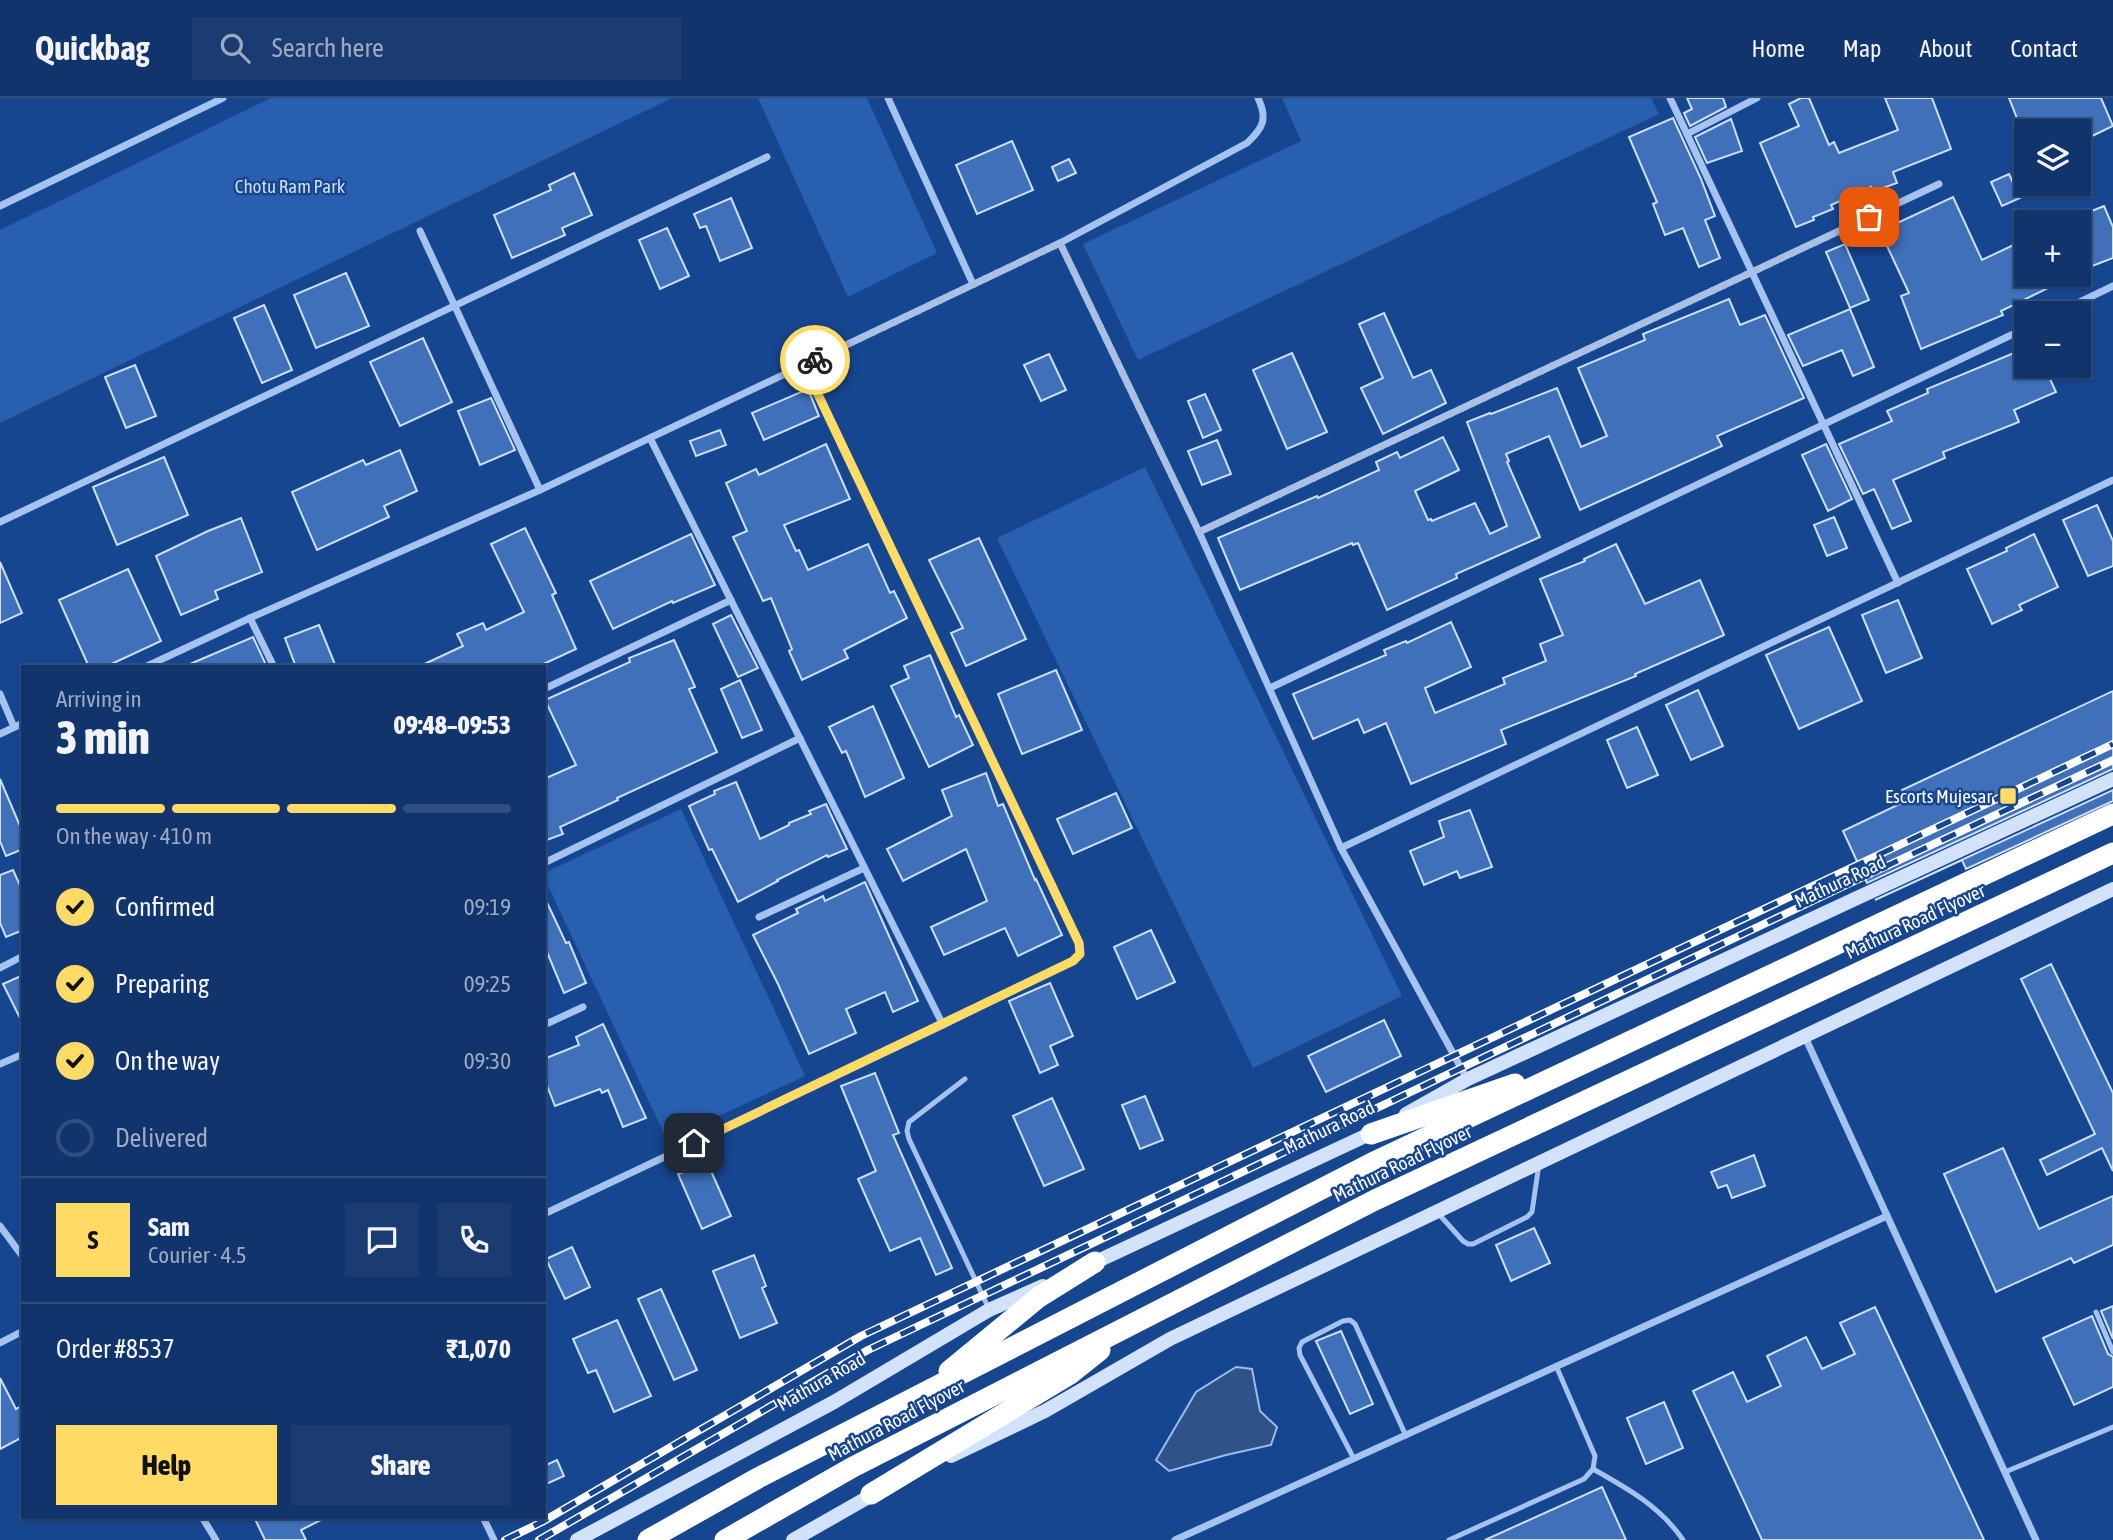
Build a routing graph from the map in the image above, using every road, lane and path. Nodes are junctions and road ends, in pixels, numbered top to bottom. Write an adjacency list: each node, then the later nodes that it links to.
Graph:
1 (223, 98): 9 (street)
2 (888, 98): 13 (street)
3 (1258, 98): 11 (street)
4 (1670, 98): 6 (street)
5 (1757, 98): 6 (street)
6 (1687, 134): 12 (street)
7 (767, 157): 16 (street)
8 (1939, 184): 12 (street)
9 (0, 206)
10 (419, 231): 16 (street)
11 (1060, 243): 13 (street); 24 (street)
12 (1752, 272): 19 (street); 24 (street)
13 (973, 284): 18 (street)
14 (2113, 286): 15 (street)
15 (2081, 301)
16 (454, 306): 22 (street); 23 (street)
17 (2014, 334): 19 (street)
18 (804, 365): 20 (street); 49 (street)
19 (1824, 424): 25 (street); 31 (street)
20 (650, 438): 22 (street); 26 (street)
21 (2113, 480): 25 (street)
22 (540, 490): 27 (street)
23 (0, 522)
24 (1199, 532): 31 (street)
25 (1898, 583): 39 (street)
26 (731, 600): 30 (street); 36 (street)
27 (250, 618): 28 (street); 29 (street)
28 (149, 665)
29 (273, 665)
30 (546, 688)
31 (1270, 688): 39 (street)
32 (0, 694): 34 (street)
33 (21, 724): 34 (street)
34 (14, 727): 35 (street)
35 (0, 734)
36 (800, 738): 41 (street); 42 (street)
37 (2113, 779): 55 (main road, Mathura Road)
38 (2113, 814): 52 (highway, Mathura Road Flyover)
39 (1341, 848): 55 (street)
40 (2113, 853): 66 (highway, Mathura Road Flyover)
41 (546, 862)
42 (864, 868): 44 (street); 49 (street)
43 (2113, 889): 50 (main road)
44 (759, 917)
45 (21, 957): 46 (street)
46 (0, 968)
47 (583, 1007): 48 (street)
48 (546, 1024)
49 (943, 1025): 59 (street)
50 (1805, 1037): 57 (main road); 60 (street)
51 (21, 1055): 53 (street)
52 (1587, 1062): 56 (highway); 71 (highway)
53 (0, 1064)
54 (965, 1079): 64 (lane)
55 (1468, 1079): 56 (main road, Mathura Road)
56 (1371, 1133): 63 (main road, Mathura Road)
57 (1539, 1161): 58 (main road); 58 (lane)
58 (1437, 1211): 77 (main road)
59 (546, 1213)
60 (1887, 1216): 70 (street); 76 (street)
61 (0, 1226): 62 (street)
62 (21, 1254)
63 (1095, 1262): 64 (main road, Mathura Road); 71 (highway)
64 (989, 1310): 82 (main road, Mathura Road)
65 (2096, 1312): 69 (lane)
66 (1135, 1322): 77 (highway); 84 (highway, Mathura Road Flyover)
67 (21, 1332): 68 (street)
68 (0, 1343)
69 (2113, 1352)
70 (1557, 1368): 73 (street); 75 (lane)
71 (921, 1394): 83 (highway, Mathura Road Flyover)
72 (2113, 1427): 76 (lane)
73 (1406, 1436): 74 (street); 74 (lane)
74 (1354, 1460): 86 (street)
75 (1593, 1469): 87 (lane); 88 (lane)
76 (2005, 1472): 89 (street)
77 (871, 1494): 85 (main road)
78 (203, 1519): 80 (street)
79 (483, 1519): 81 (street)
80 (216, 1540)
81 (494, 1540)
82 (577, 1540)
83 (649, 1540)
84 (725, 1540)
85 (793, 1540)
86 (1175, 1540)
87 (1449, 1540)
88 (1683, 1540)
89 (2036, 1540)

